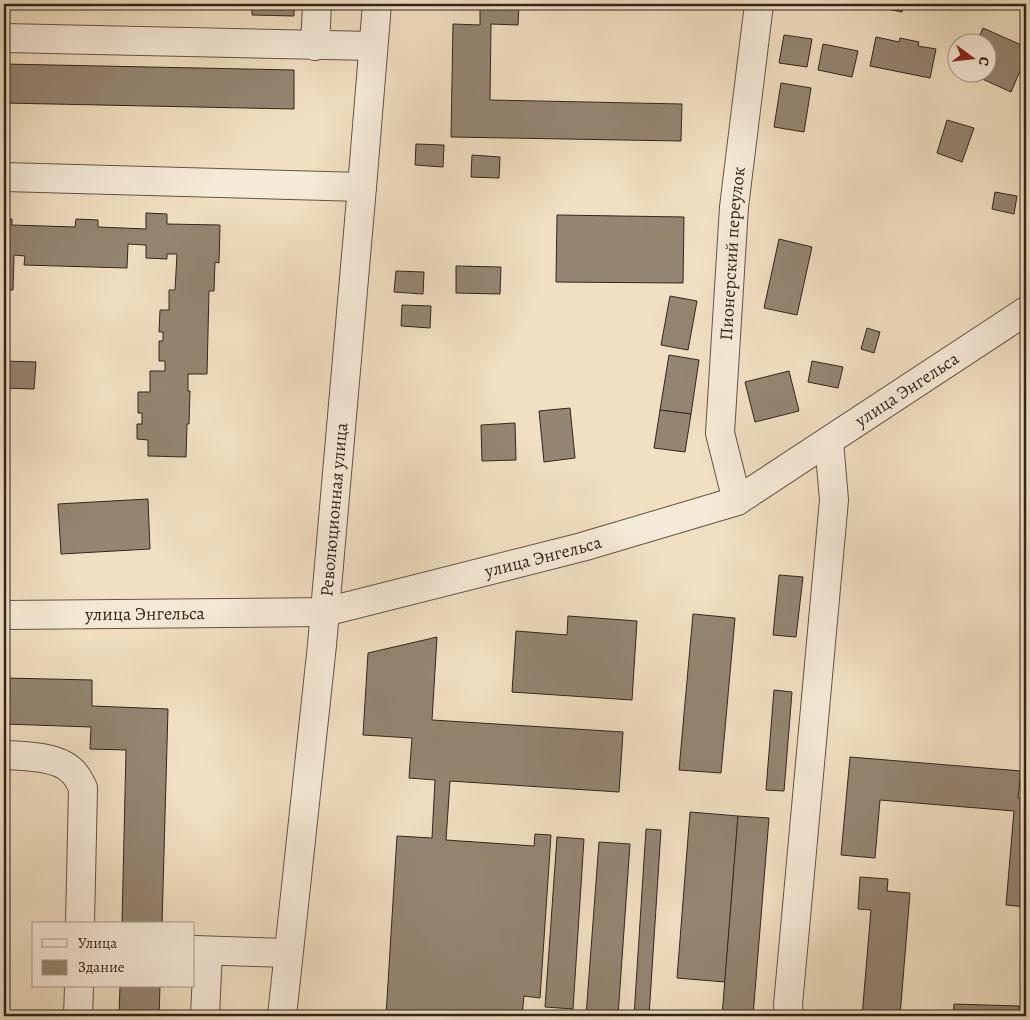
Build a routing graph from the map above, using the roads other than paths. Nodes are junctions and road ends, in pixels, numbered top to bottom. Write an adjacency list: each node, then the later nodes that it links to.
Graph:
1 (317, 4): 5 (street)
2 (377, 4): 6 (street, Революционная улица)
3 (759, 4): 11 (street, Пионерский переулок)
4 (4, 38): 5 (street)
5 (315, 46): 6 (street)
6 (373, 46): 8 (street, Революционная улица)
7 (4, 177): 8 (street)
8 (362, 187): 12 (street, Революционная улица)
9 (1026, 311): 10 (street, улица Энгельса)
10 (829, 442): 11 (street, улица Энгельса); 22 (street)
11 (737, 501): 12 (street, улица Энгельса)
12 (325, 612): 13 (street, улица Энгельса); 17 (street, Революционная улица)
13 (4, 615)
14 (4, 755): 15 (street)
15 (80, 922)
16 (201, 950): 17 (street); 20 (street)
17 (288, 953): 21 (street, Революционная улица)
18 (79, 988): 19 (street)
19 (78, 1016)
20 (205, 1016)
21 (282, 1016)
22 (789, 1016)

